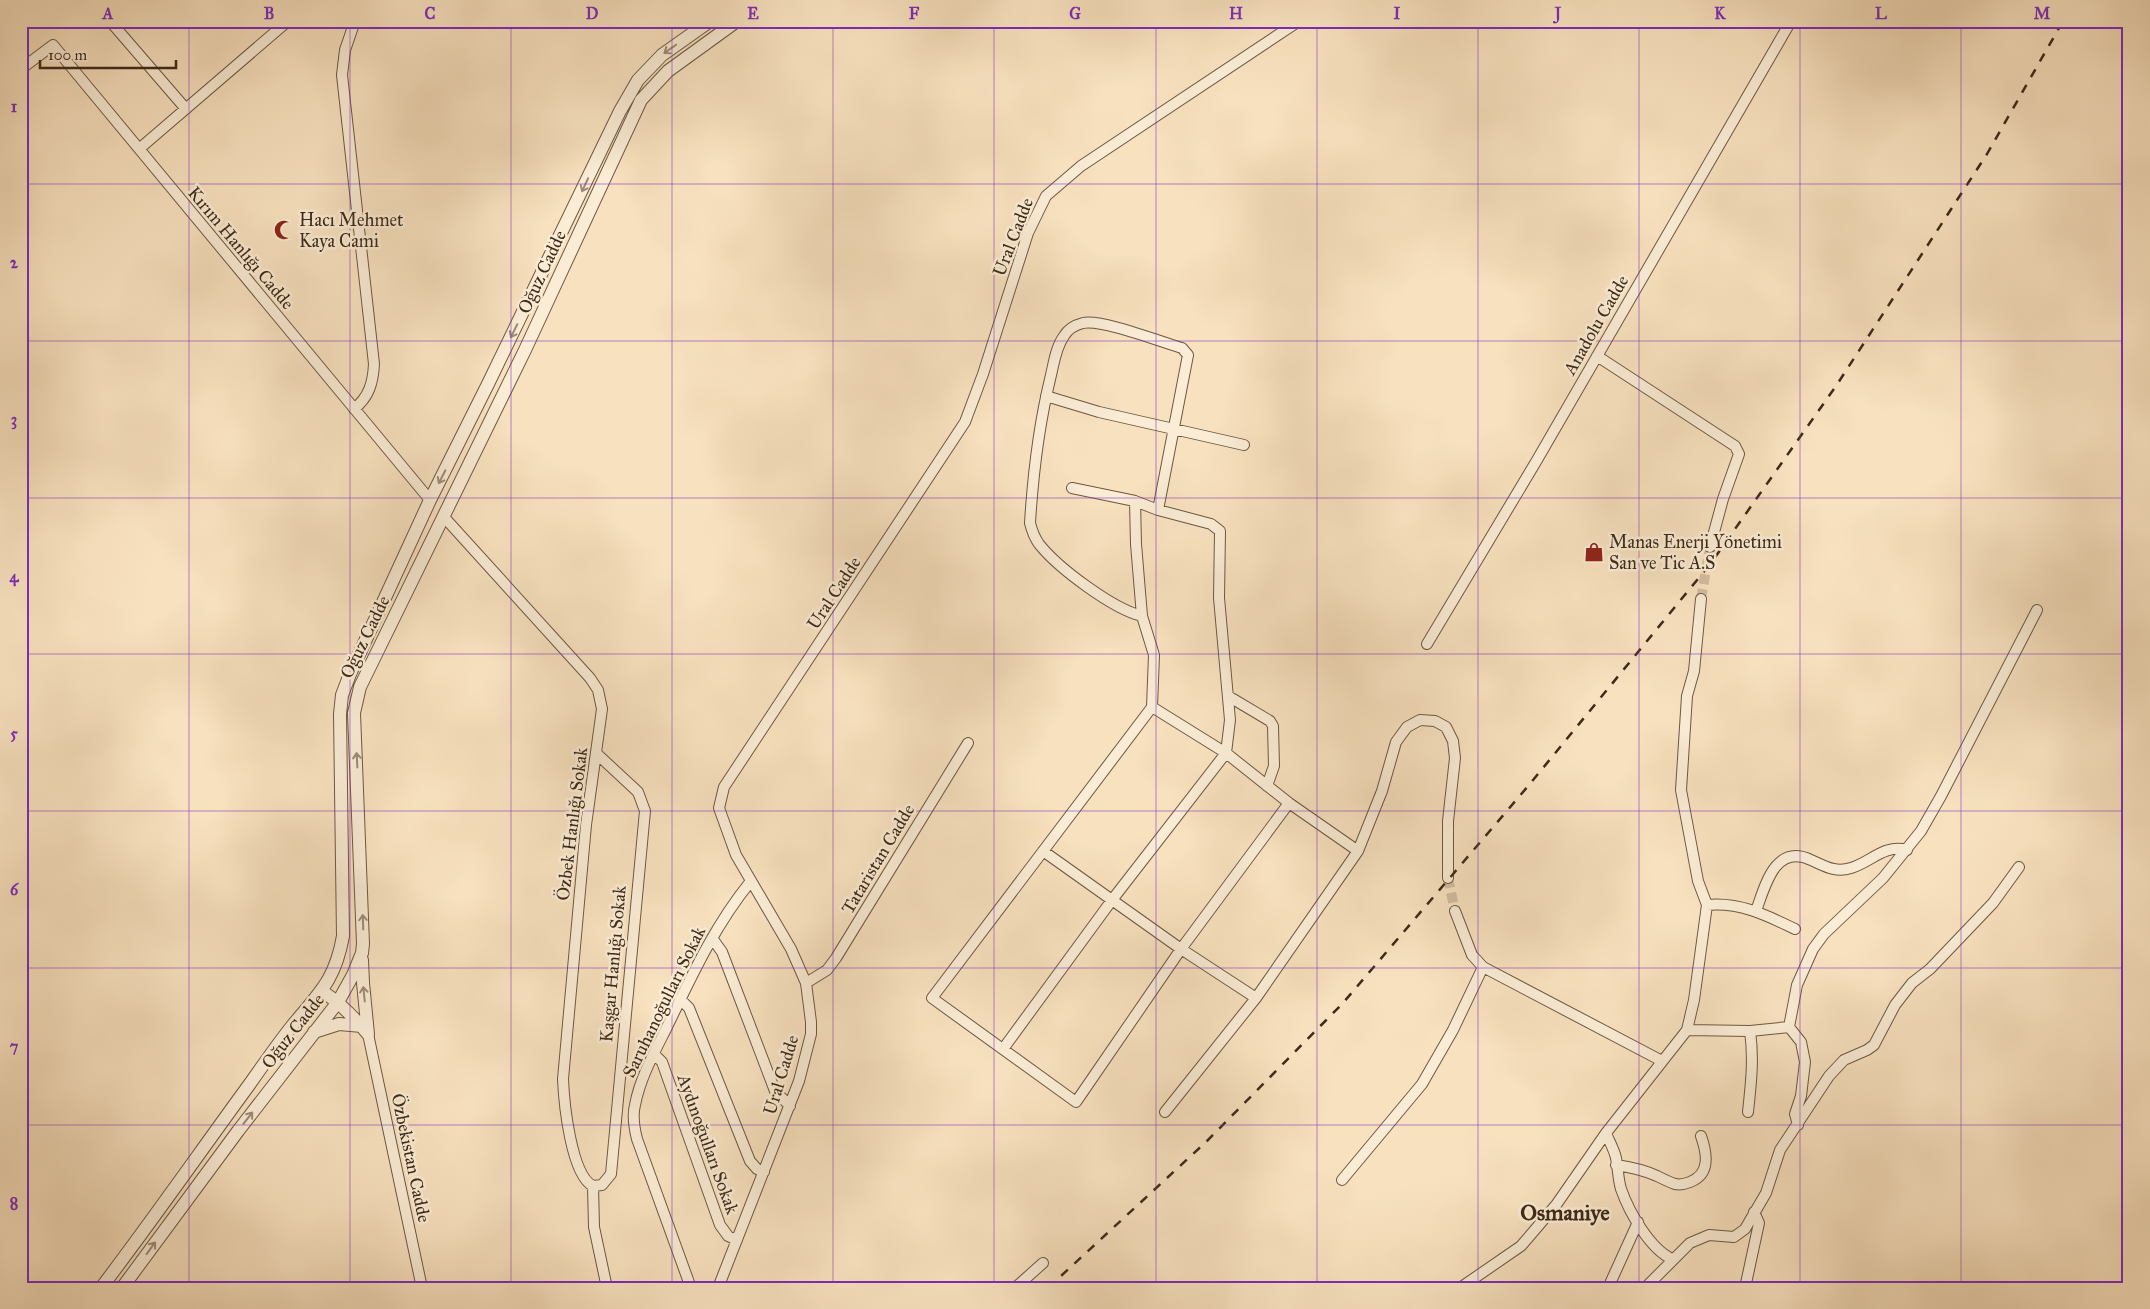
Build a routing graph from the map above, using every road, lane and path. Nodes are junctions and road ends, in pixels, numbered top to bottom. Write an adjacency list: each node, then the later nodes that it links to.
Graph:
1 (110, 21): 9 (street)
2 (288, 21): 9 (street)
3 (355, 21): 13 (street)
4 (710, 21): 17 (street, Oğuz Cadde, one-way to 17)
5 (737, 21): 20 (street, Oğuz Cadde)
6 (1299, 21): 38 (street, Ural Cadde)
7 (1790, 21): 11 (street, Anadolu Cadde)
8 (21, 69): 10 (street, Kırım Hanlığı Cadde)
9 (186, 109): 10 (street)
10 (139, 150): 13 (street, Kırım Hanlığı Cadde)
11 (1597, 356): 21 (street); 25 (street, Anadolu Cadde)
12 (1046, 396): 14 (street); 14 (street); 24 (street)
13 (354, 409): 17 (street, Kırım Hanlığı Cadde)
14 (1172, 428): 15 (street); 19 (street)
15 (1244, 445)
16 (1072, 488): 18 (street)
17 (430, 500): 20 (street); 49 (street, Oğuz Cadde)
18 (1135, 501): 19 (street); 24 (street)
19 (1158, 510): 26 (street)
20 (444, 517): 29 (street, Özbek Hanlığı Sokak); 46 (street, Oğuz Cadde, one-way to 20)
21 (1710, 547)
22 (1701, 599): 40 (street)
23 (2037, 610): 33 (street)
24 (1142, 616): 27 (street)
25 (1427, 644)
26 (1228, 696): 30 (street); 31 (street)
27 (1152, 707): 30 (street); 34 (street)
28 (968, 743): 48 (street, Tataristan Cadde)
29 (596, 752): 70 (street, Özbek Hanlığı Sokak); 70 (street, Kaşgar Hanlığı Sokak)
30 (1226, 753): 31 (street); 39 (street)
31 (1266, 786): 32 (street)
32 (1289, 803): 35 (street); 45 (street)
33 (1907, 850): 41 (street); 53 (street)
34 (1044, 851): 39 (street); 58 (street)
35 (1358, 851): 37 (street); 51 (street)
36 (2019, 867): 64 (street)
37 (1448, 878)
38 (751, 881): 44 (street, Saruhanoğulları Sokak); 48 (street, Ural Cadde)
39 (1112, 900): 45 (street); 58 (street)
40 (1707, 905): 41 (street); 55 (street)
41 (1756, 911): 43 (street)
42 (1455, 912): 47 (street)
43 (1795, 928)
44 (712, 938): 50 (street, Saruhanoğulları Sokak); 61 (street)
45 (1181, 949): 51 (street); 58 (street)
46 (362, 953): 52 (street, Oğuz Cadde); 54 (street, one-way to 46)
47 (1483, 967): 60 (street); 69 (street)
48 (806, 983): 61 (street, Ural Cadde)
49 (322, 992): 52 (street); 76 (street, Oğuz Cadde)
50 (680, 998): 59 (street, Saruhanoğulları Sokak); 68 (street)
51 (1256, 998): 62 (street)
52 (338, 1002): 54 (street); 57 (street, Oğuz Cadde)
53 (1789, 1027): 56 (street); 64 (street)
54 (365, 1030): 57 (street); 78 (street, Özbekistan Cadde)
55 (1688, 1030): 56 (street); 60 (street)
56 (1750, 1031): 63 (street)
57 (314, 1032): 77 (street, Oğuz Cadde, one-way to 57)
58 (1003, 1049)
59 (654, 1054): 73 (street, Aydınoğulları Sokak); 80 (street, Saruhanoğulları Sokak)
60 (1662, 1061): 65 (street)
61 (790, 1106): 68 (street, Ural Cadde)
62 (1165, 1112)
63 (1748, 1112)
64 (1798, 1124): 71 (street)
65 (1606, 1133): 67 (street); 83 (street)
66 (1701, 1136): 67 (street)
67 (1616, 1165): 72 (street)
68 (764, 1172): 73 (street, Ural Cadde)
69 (1342, 1180)
70 (593, 1186): 79 (street)
71 (1754, 1212): 74 (street); 86 (street)
72 (1638, 1222): 74 (street); 84 (street)
73 (736, 1240): 81 (street, Ural Cadde)
74 (1672, 1260): 85 (street)
75 (1043, 1263): 82 (street)
76 (102, 1288)
77 (122, 1288)
78 (422, 1288)
79 (607, 1288)
80 (691, 1288)
81 (718, 1288)
82 (1015, 1288)
83 (1460, 1288)
84 (1608, 1288)
85 (1645, 1288)
86 (1745, 1288)

